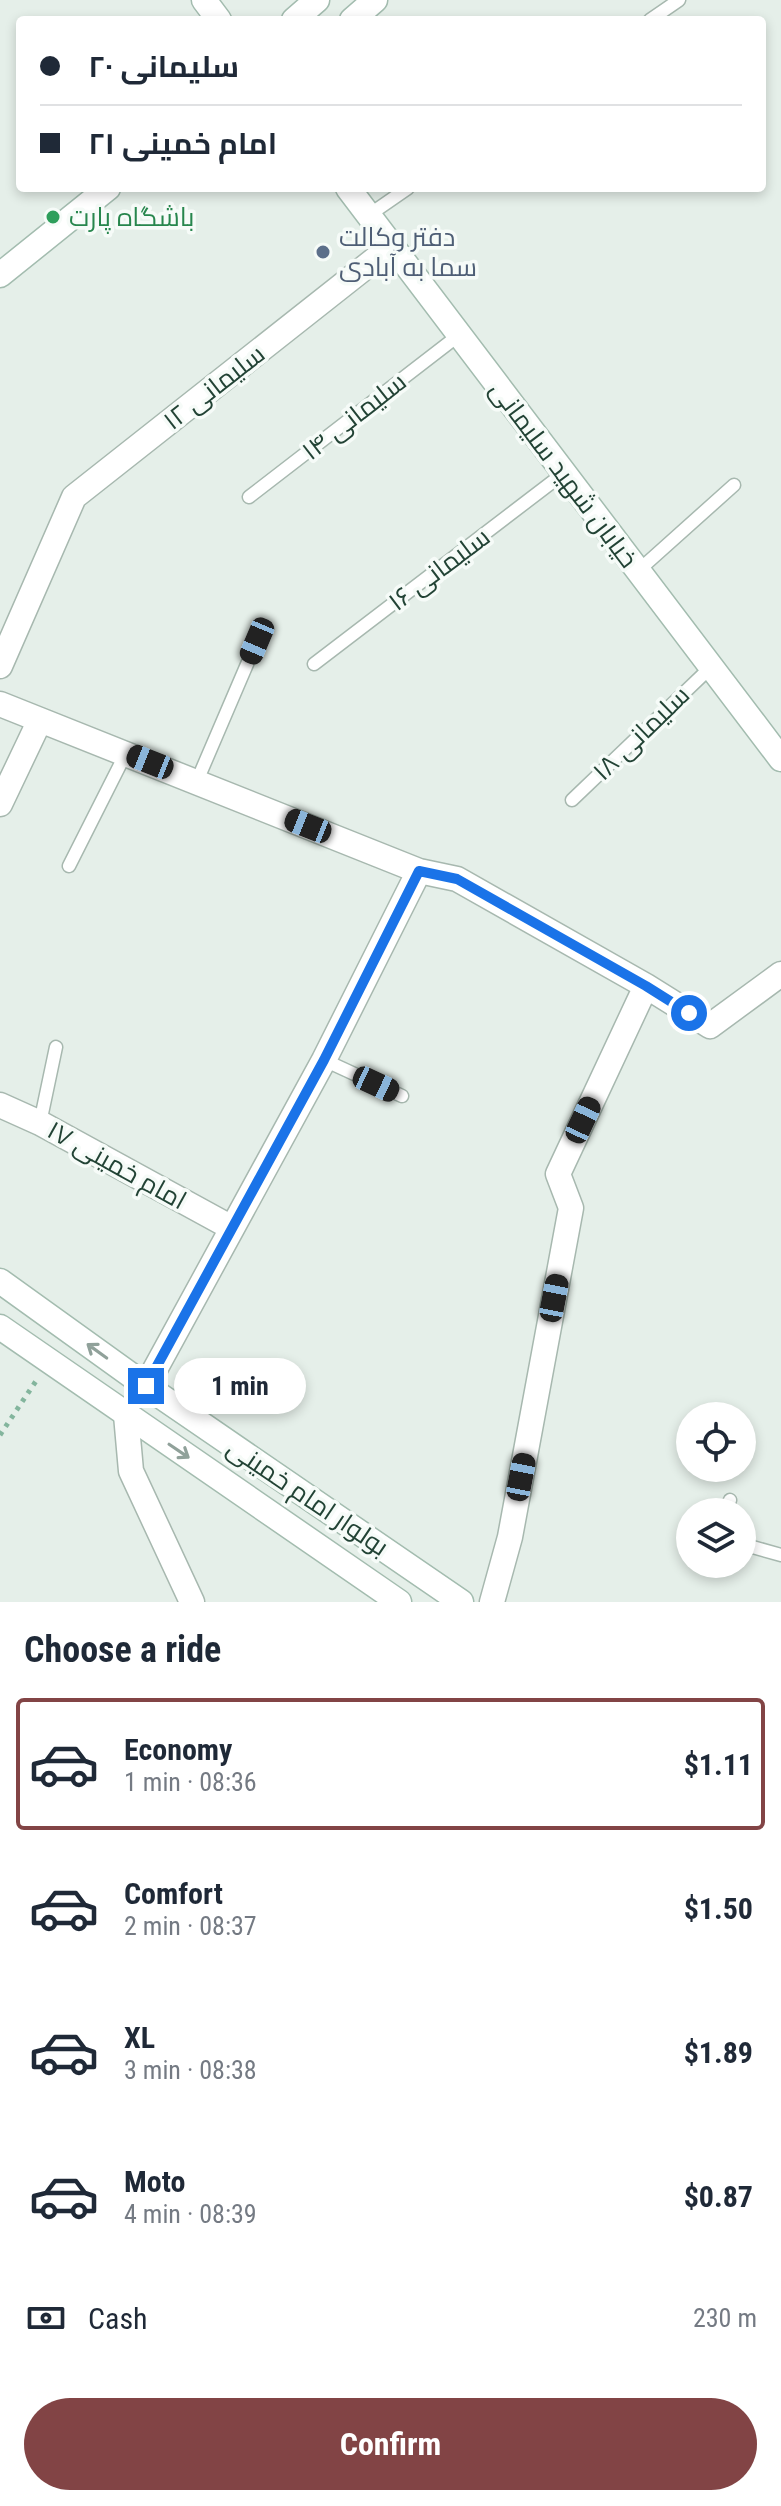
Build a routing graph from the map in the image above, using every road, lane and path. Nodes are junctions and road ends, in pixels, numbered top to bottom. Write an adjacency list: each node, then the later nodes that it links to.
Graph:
1 (317, 0): 3 (street)
2 (679, 0): 4 (lane)
3 (299, 16)
4 (656, 16)
5 (103, 192): 10 (street)
6 (351, 192): 8 (street, خیابان شهید سلیمانی)
7 (402, 192): 8 (lane)
8 (369, 215): 9 (street, خیابان شهید سلیمانی)
9 (392, 246): 11 (street, خیابان شهید سلیمانی); 18 (street, سلیمانی ۱۲)
10 (0, 275)
11 (459, 335): 12 (street, خیابان شهید سلیمانی); 14 (lane, سلیمانی ۱۴)
12 (564, 473): 15 (street, خیابان شهید سلیمانی); 17 (lane, سلیمانی ۱۶)
13 (734, 485): 15 (lane)
14 (249, 497)
15 (638, 571): 19 (street, خیابان شهید سلیمانی)
16 (257, 641): 24 (lane)
17 (314, 664)
18 (0, 666)
19 (711, 667): 23 (street, خیابان شهید سلیمانی); 25 (lane, سلیمانی ۱۸)
20 (0, 704): 21 (street)
21 (40, 720): 22 (street); 26 (street)
22 (126, 753): 24 (street); 27 (lane)
23 (781, 759)
24 (197, 781): 28 (street)
25 (572, 800)
26 (0, 804)
27 (69, 866)
28 (419, 871): 30 (street); 32 (street)
29 (781, 974): 30 (street)
30 (646, 986): 48 (street)
31 (56, 1047): 35 (lane)
32 (324, 1060): 33 (lane); 36 (street)
33 (402, 1096)
34 (0, 1105): 35 (street, امام خمینی ۱۷)
35 (40, 1123): 36 (street, امام خمینی ۱۷)
36 (232, 1228): 40 (street)
37 (0, 1281): 40 (street, بولوار امام خمینی, one-way to 37)
38 (0, 1327): 39 (street, بولوار امام خمینی)
39 (49, 1361): 41 (street, بولوار امام خمینی); 42 (path)
40 (146, 1386): 47 (street, بولوار امام خمینی)
41 (126, 1415): 45 (street); 46 (street, بولوار امام خمینی, one-way to 46)
42 (0, 1435)
43 (756, 1548): 44 (lane)
44 (781, 1555)
45 (192, 1602)
46 (399, 1602)
47 (461, 1602)
48 (492, 1602)

